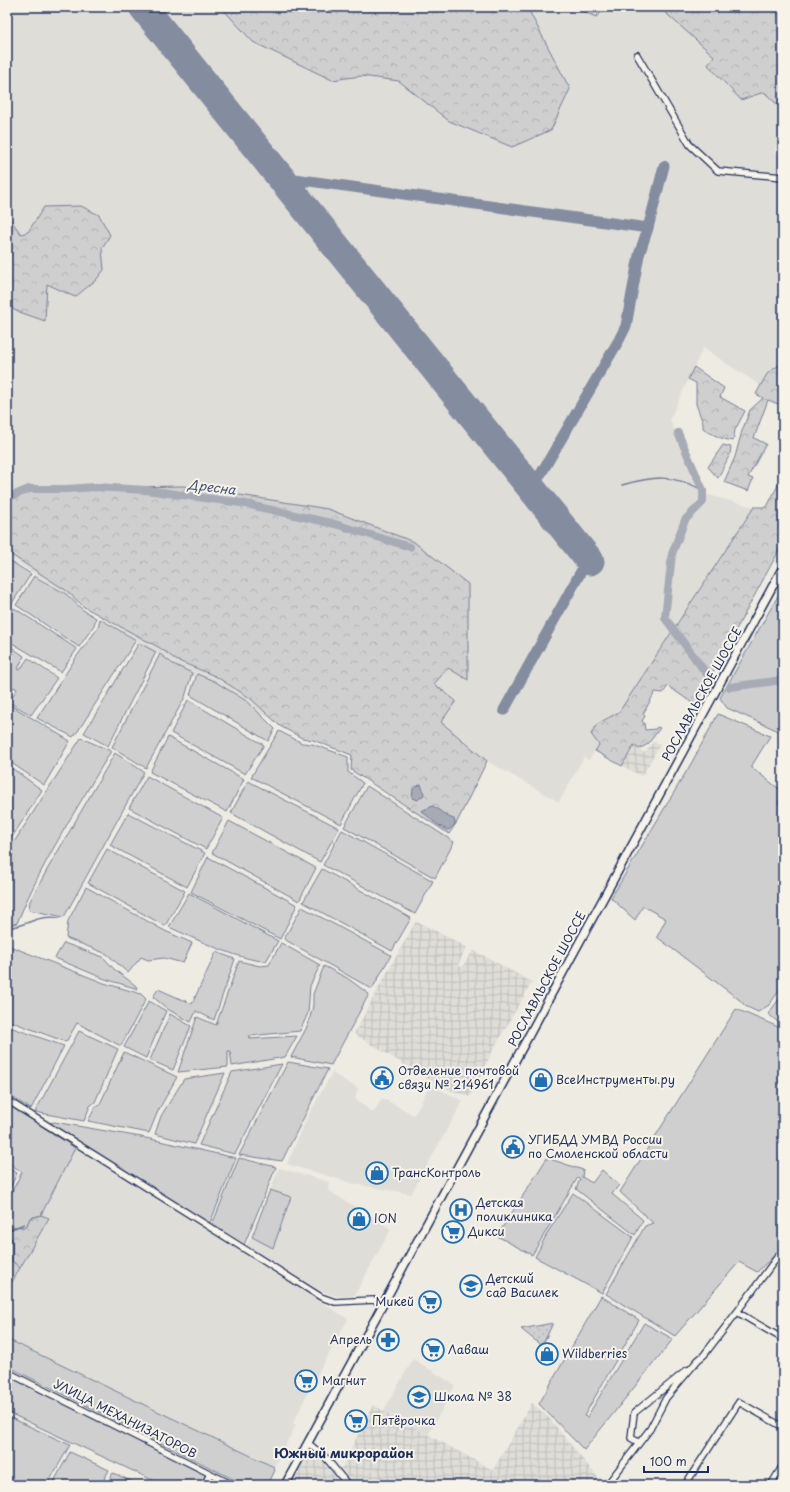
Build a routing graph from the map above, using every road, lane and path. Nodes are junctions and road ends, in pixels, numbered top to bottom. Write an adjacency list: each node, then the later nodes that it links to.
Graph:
1 (637, 55): 2 (street)
2 (783, 177)
3 (783, 567): 6 (main road, РОСЛАВЛЬСКОЕ ШОССЕ)
4 (7, 1100): 6 (street)
5 (778, 1256): 7 (street)
6 (384, 1304): 13 (main road, РОСЛАВЛЬСКОЕ ШОССЕ)
7 (737, 1312): 8 (street); 9 (street)
8 (783, 1339)
9 (698, 1360): 12 (street); 12 (street)
10 (7, 1372): 15 (street, УЛИЦА МЕХАНИЗАТОРОВ)
11 (783, 1427): 21 (street)
12 (638, 1442): 20 (street)
13 (308, 1443): 18 (main road, РОСЛАВЛЬСКОЕ ШОССЕ); 19 (street)
14 (783, 1465): 22 (street)
15 (210, 1474): 16 (street); 17 (street, УЛИЦА МЕХАНИЗАТОРОВ)
16 (204, 1485)
17 (233, 1485)
18 (285, 1485)
19 (348, 1485)
20 (609, 1485)
21 (685, 1485)
22 (771, 1485)

